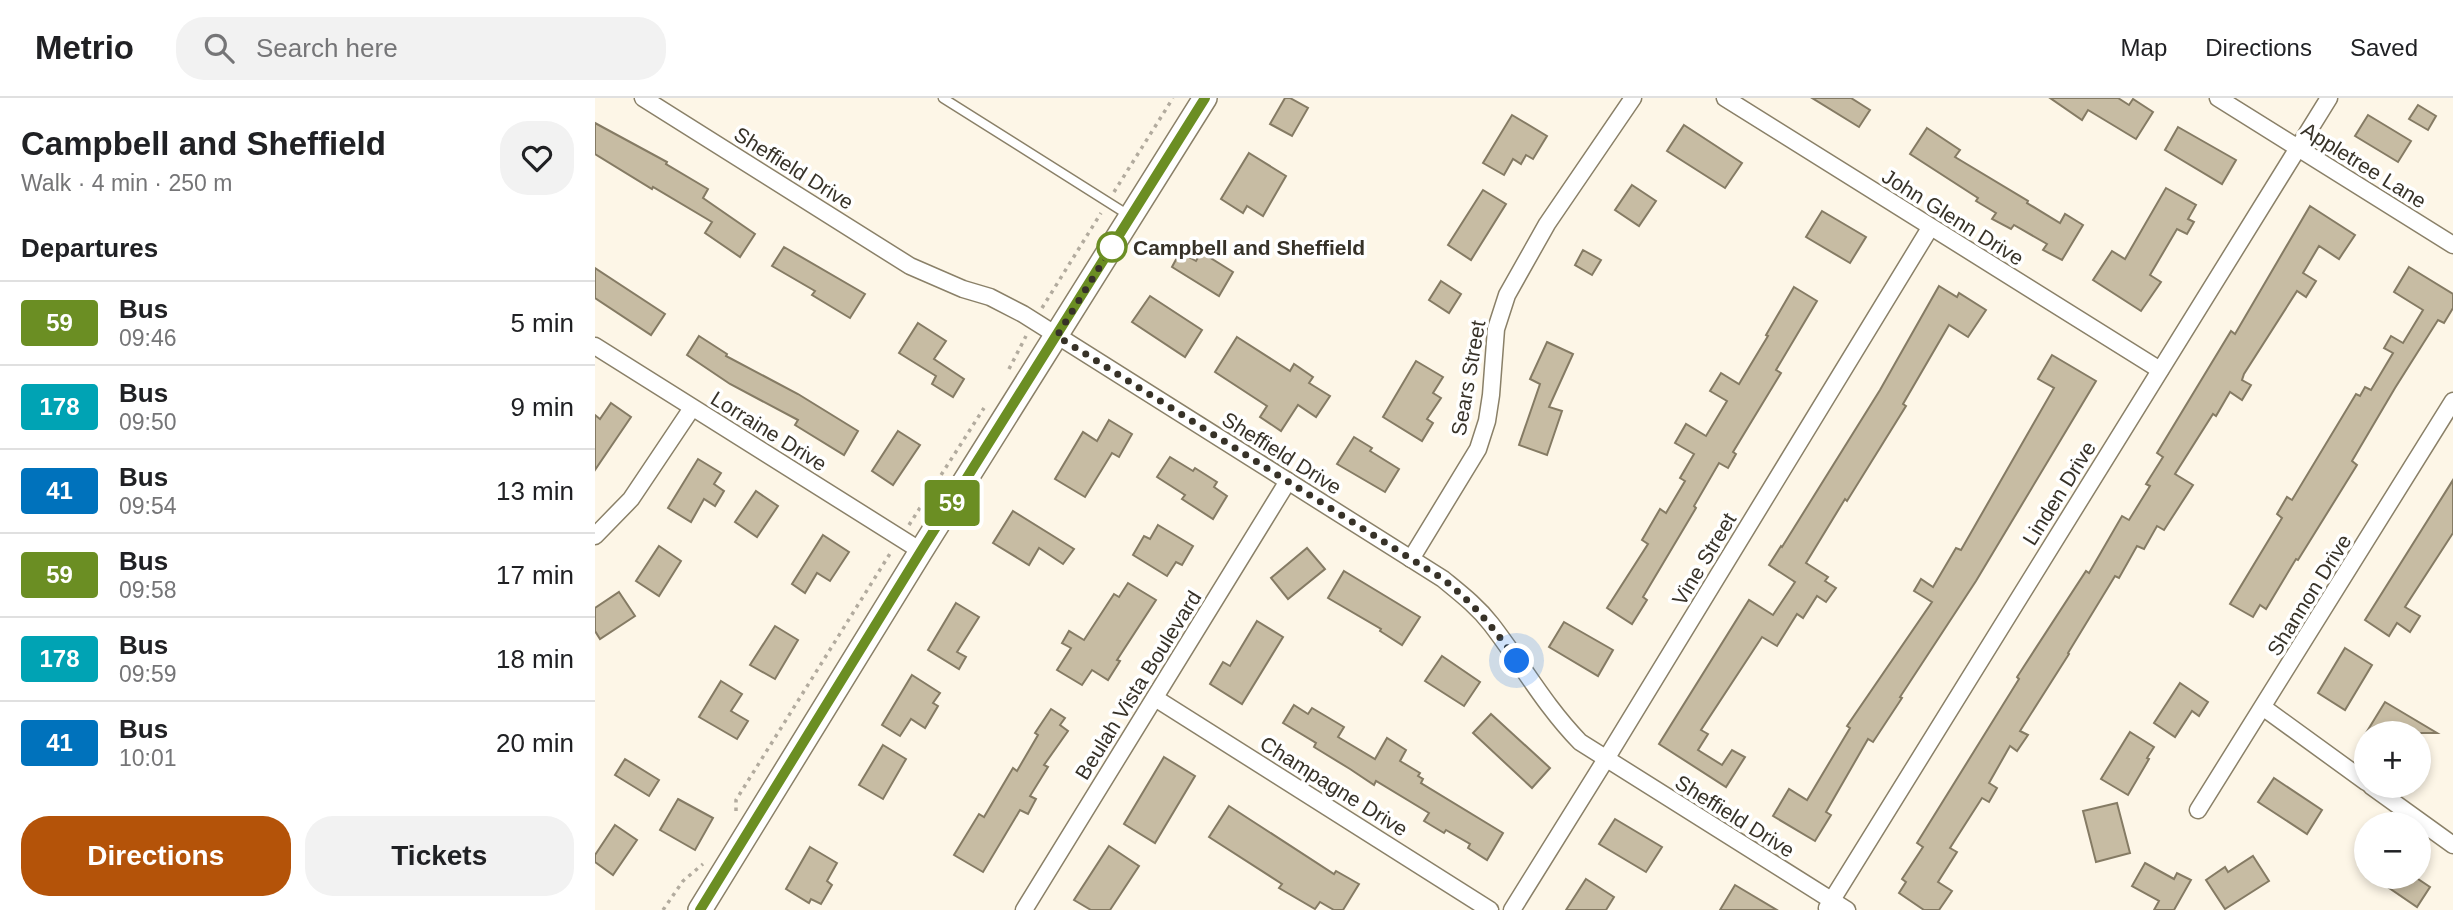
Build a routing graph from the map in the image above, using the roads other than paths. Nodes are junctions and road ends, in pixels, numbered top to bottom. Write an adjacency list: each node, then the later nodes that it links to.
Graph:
1 (643, 98): 12 (street, Sheffield Drive)
2 (943, 98): 9 (lane)
3 (1205, 98): 9 (main road)
4 (1633, 98): 20 (street, Sears Street)
5 (1725, 98): 10 (street, John Glenn Drive)
6 (2218, 98): 8 (street, Appletree Lane)
7 (2329, 98): 8 (street, Linden Drive)
8 (2298, 148): 11 (street, Appletree Lane); 14 (street, Linden Drive)
9 (1131, 217): 12 (main road)
10 (1930, 228): 14 (street, John Glenn Drive); 23 (street, Vine Street)
11 (2453, 245)
12 (1057, 336): 17 (street, Sheffield Drive); 19 (main road)
13 (595, 346): 16 (street, Lorraine Drive)
14 (2160, 370): 28 (street, Linden Drive)
15 (2453, 401): 22 (street, Shannon Drive)
16 (692, 408): 18 (street); 19 (street, Lorraine Drive)
17 (1288, 481): 20 (street, Sheffield Drive); 21 (street, Beulah Vista Boulevard)
18 (595, 537)
19 (921, 551): 29 (main road)
20 (1411, 559): 23 (street, Sheffield Drive)
21 (1155, 698): 30 (street, Beulah Vista Boulevard); 31 (street, Champagne Drive)
22 (2264, 708): 24 (street); 26 (street, Shannon Drive)
23 (1606, 760): 28 (street, Sheffield Drive); 32 (street, Vine Street)
24 (2354, 773)
25 (2388, 798): 27 (street)
26 (2198, 810)
27 (2453, 845)
28 (1829, 905): 33 (street, Sheffield Drive)
29 (700, 910)
30 (1024, 910)
31 (1490, 910)
32 (1511, 910)
33 (1847, 910)

